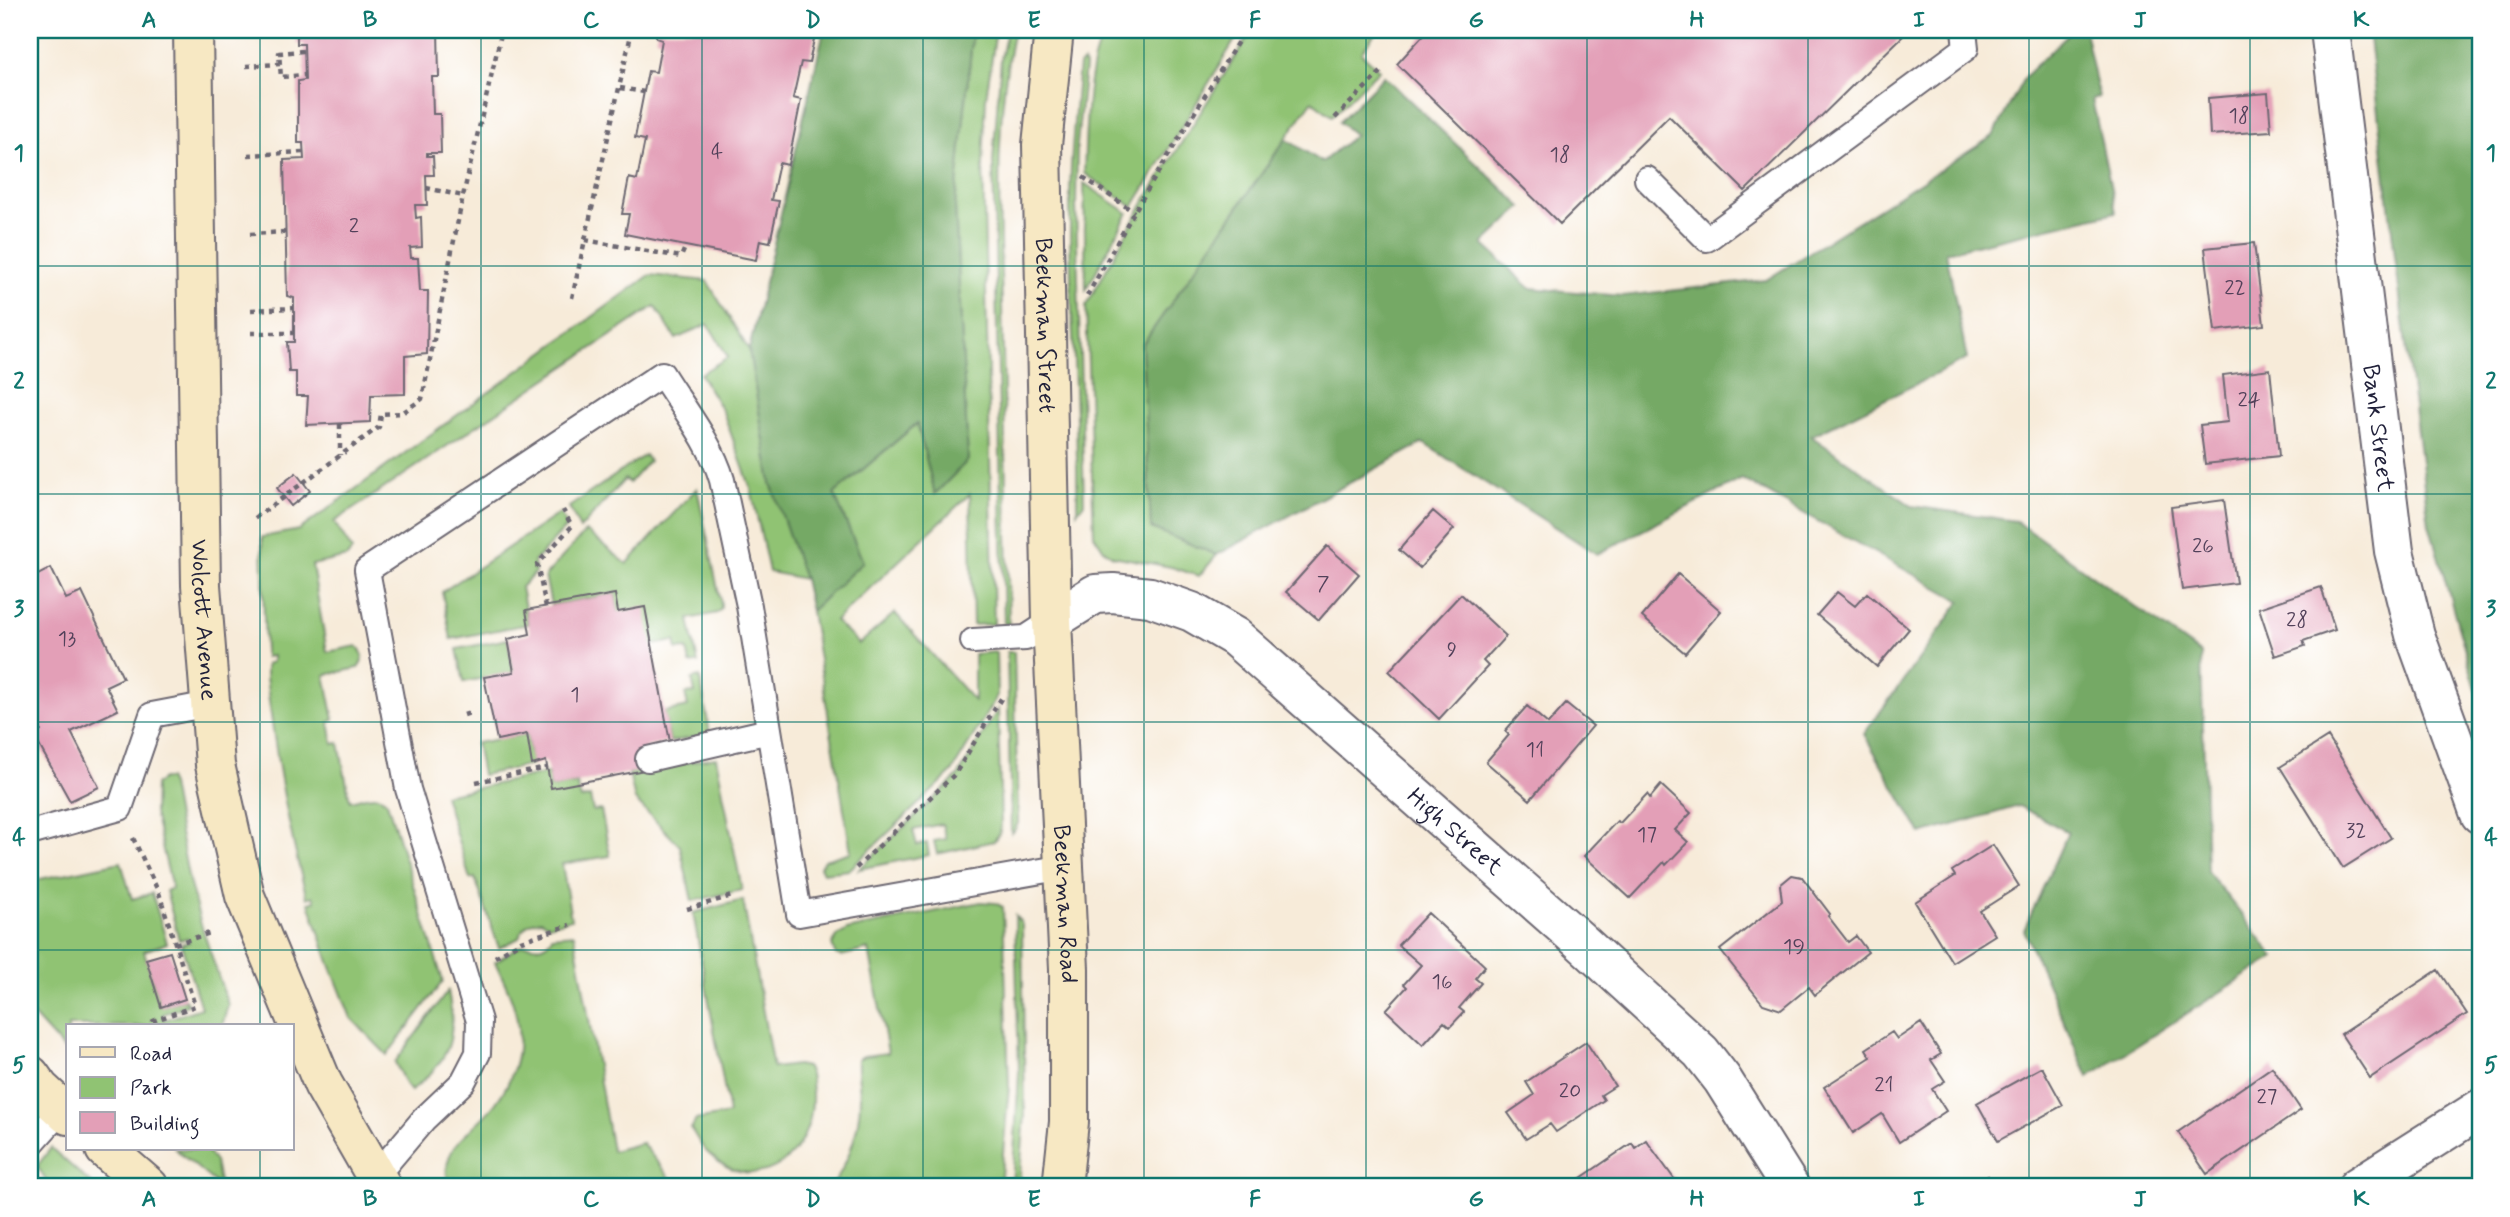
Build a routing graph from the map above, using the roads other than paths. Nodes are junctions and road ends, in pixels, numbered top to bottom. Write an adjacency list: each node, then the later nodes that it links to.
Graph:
1 (193, 30): 8 (street, Wolcott Avenue)
2 (1054, 30): 6 (street, Beekman Street)
3 (1965, 30): 5 (lane)
4 (2330, 30): 11 (street, Bank Street)
5 (1647, 179)
6 (1052, 621): 7 (lane); 13 (street, Beekman Road); 22 (street, High Street)
7 (973, 641)
8 (210, 704): 12 (lane); 19 (street, Wolcott Avenue)
9 (769, 731): 10 (lane); 13 (lane); 19 (lane)
10 (648, 759)
11 (2480, 814)
12 (30, 833)
13 (1064, 867): 21 (street, Beekman Road)
14 (30, 1076): 16 (street)
15 (2480, 1109): 23 (street)
16 (65, 1112): 17 (lane)
17 (30, 1145)
18 (106, 1150): 20 (street)
19 (373, 1184)
20 (149, 1187)
21 (1062, 1187)
22 (1790, 1187)
23 (2357, 1187)

